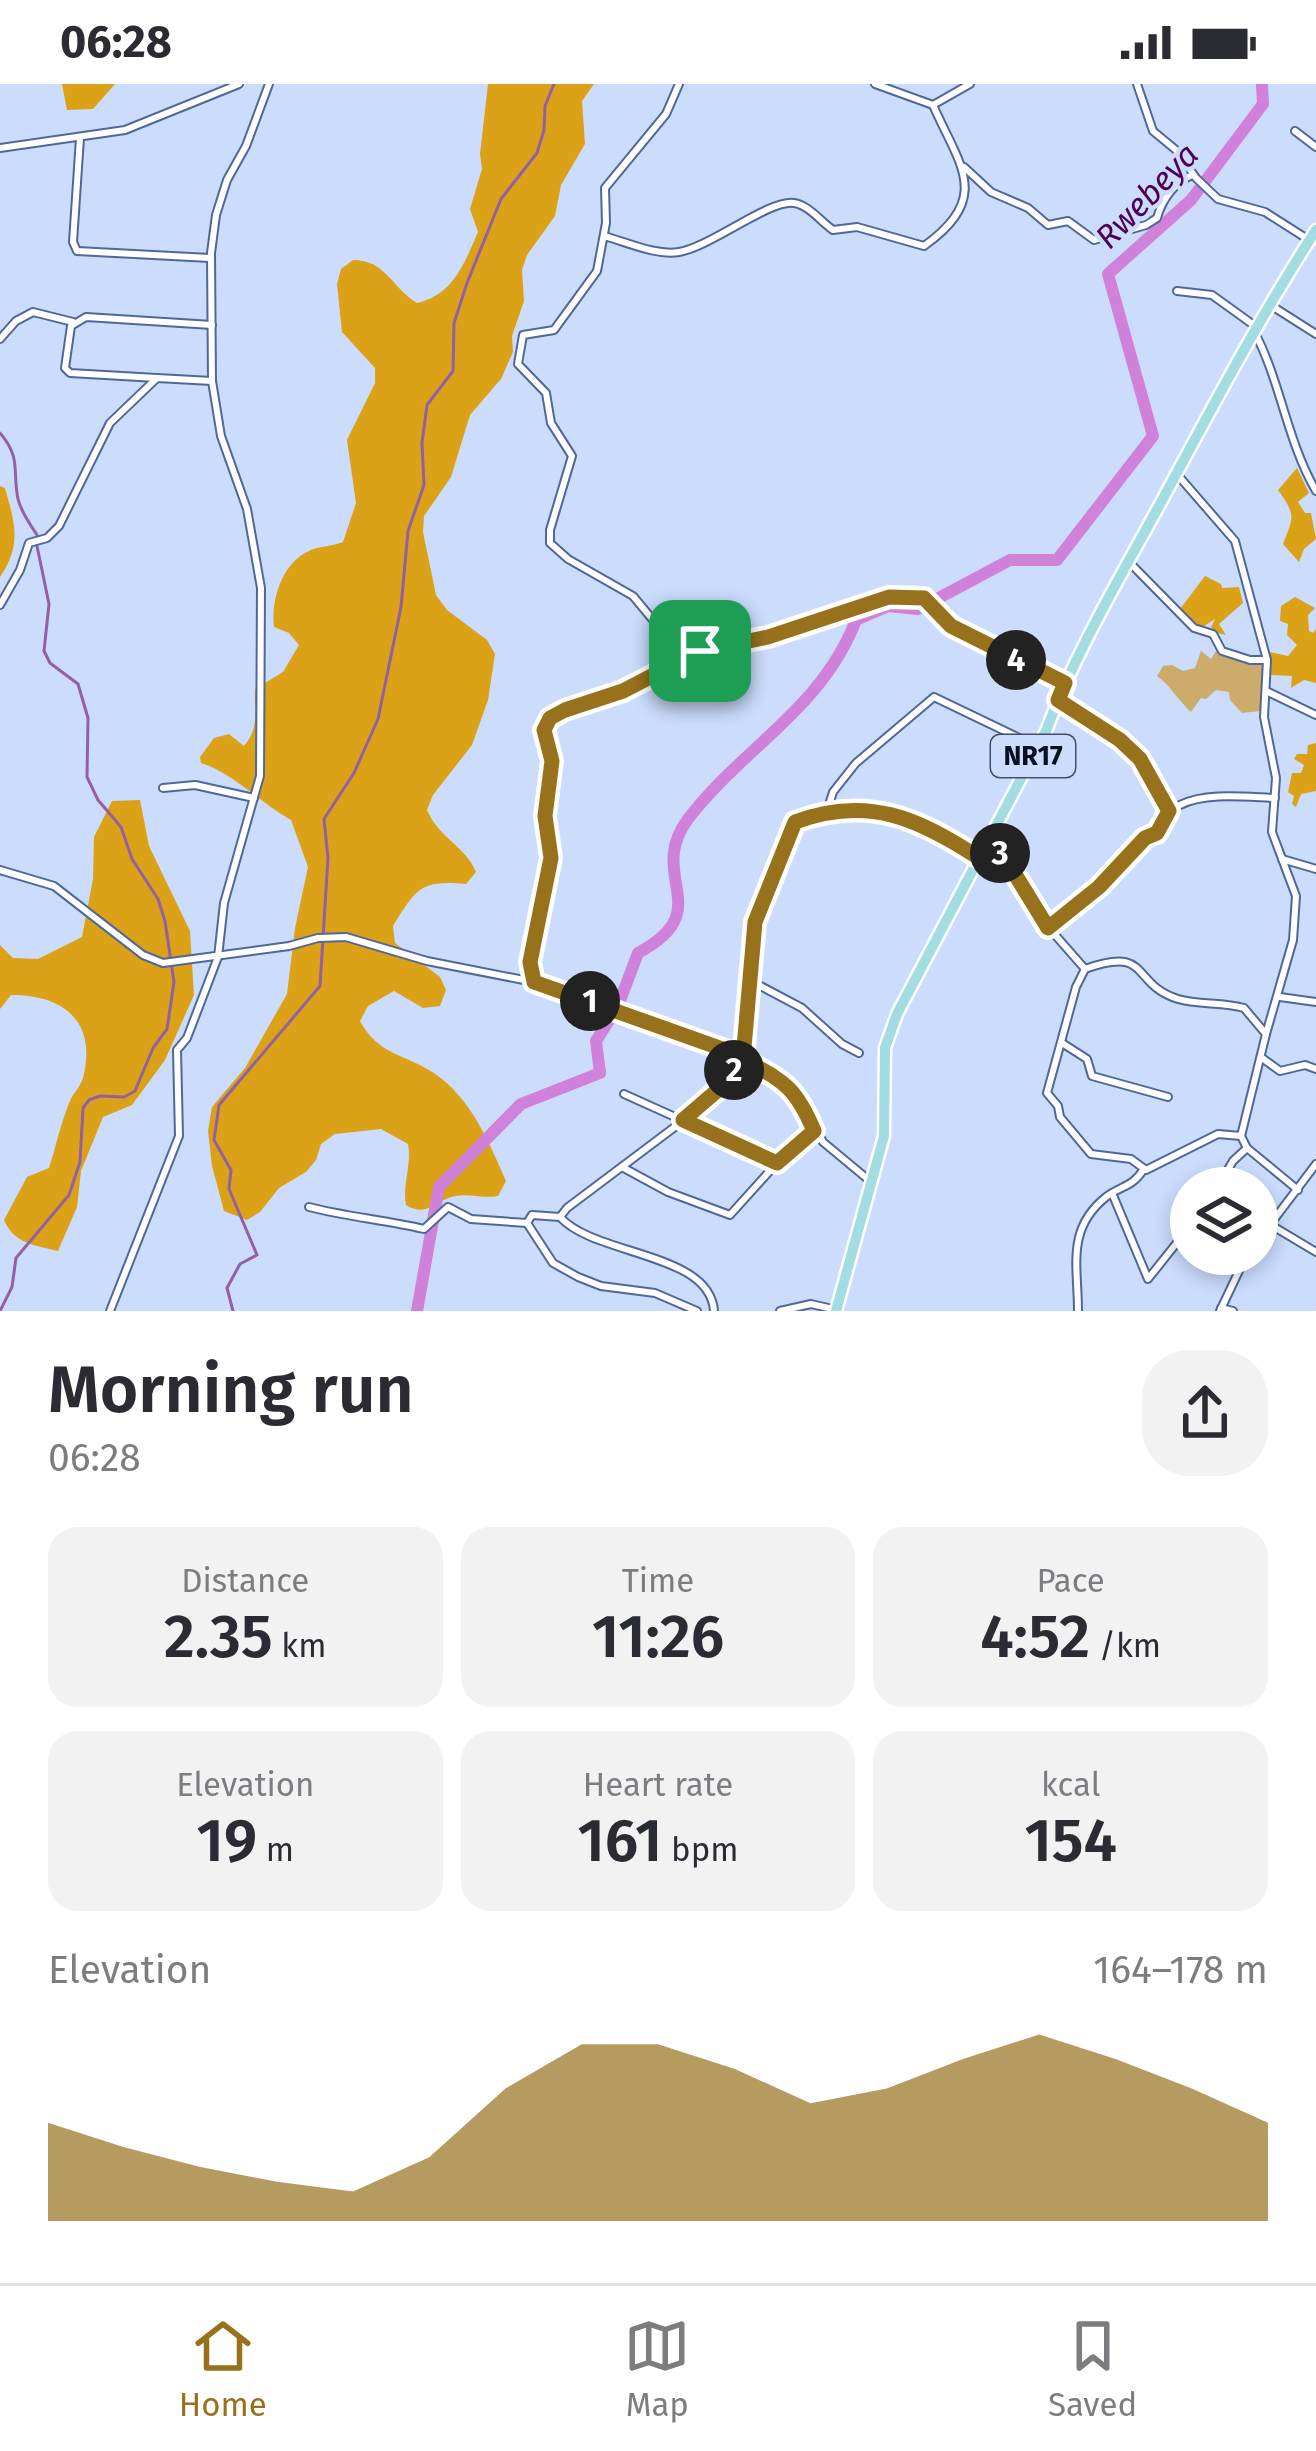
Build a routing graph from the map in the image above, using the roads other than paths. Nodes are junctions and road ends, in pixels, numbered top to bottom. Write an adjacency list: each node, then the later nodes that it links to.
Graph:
1 (239, 84): 11 (street)
2 (269, 84): 18 (street)
3 (679, 84): 17 (street)
4 (875, 84): 8 (street)
5 (907, 84): 8 (street)
6 (970, 84): 9 (street)
7 (1137, 84): 15 (street)
8 (908, 94): 9 (street)
9 (933, 105): 14 (street)
10 (1295, 131): 13 (street)
11 (80, 138): 12 (street); 18 (street)
12 (0, 148)
13 (1316, 148)
14 (961, 165): 15 (street); 17 (street)
15 (1194, 177): 16 (street)
16 (1313, 235): 20 (main road, NR17)
17 (604, 236): 32 (street)
18 (212, 258): 22 (street)
19 (1178, 291): 23 (street)
20 (1269, 304): 23 (main road, NR17); 24 (street)
21 (73, 322): 22 (street); 25 (street); 26 (street)
22 (212, 326): 27 (street)
23 (1254, 328): 28 (main road, NR17); 29 (street)
24 (1316, 334)
25 (0, 339)
26 (157, 378): 27 (street); 31 (street)
27 (212, 381): 41 (street)
28 (1177, 473): 30 (main road, NR17); 33 (street)
29 (1316, 491)
30 (1128, 561): 33 (street); 34 (main road, NR17)
31 (0, 605)
32 (700, 651): 34 (street); 52 (street)
33 (1267, 660): 35 (street)
34 (1065, 683): 36 (main road, NR17)
35 (1266, 692): 37 (street); 40 (street)
36 (1058, 700): 38 (main road, NR17); 43 (street)
37 (1316, 715)
38 (1038, 747): 42 (street); 44 (main road, NR17)
39 (163, 788): 41 (street)
40 (1275, 797): 43 (street); 46 (street)
41 (254, 798): 50 (street)
42 (827, 811): 45 (street); 53 (street)
43 (1169, 811): 49 (street)
44 (989, 841): 45 (main road, NR17); 49 (street)
45 (979, 858): 73 (main road, NR17)
46 (1282, 859): 47 (street); 54 (street)
47 (1316, 869)
48 (0, 870): 50 (street)
49 (1048, 928): 51 (street)
50 (218, 957): 52 (street); 86 (street)
51 (1085, 969): 56 (street); 57 (street)
52 (534, 982): 60 (street)
53 (753, 982): 58 (street); 60 (street)
54 (1280, 997): 55 (street); 56 (street)
55 (1316, 1002)
56 (1266, 1034): 59 (street)
57 (1062, 1043): 63 (street); 72 (street)
58 (859, 1054)
59 (1262, 1058): 61 (street); 66 (street)
60 (743, 1059): 64 (street); 65 (street)
61 (1316, 1069)
62 (624, 1094): 64 (street)
63 (1168, 1097)
64 (683, 1120): 68 (street); 70 (street)
65 (814, 1131): 68 (street); 73 (street)
66 (1241, 1136): 67 (street); 72 (street)
67 (1247, 1148): 71 (street); 74 (street)
68 (777, 1163): 70 (street)
69 (1316, 1164): 74 (street)
70 (622, 1167): 78 (street)
71 (1229, 1167)
72 (1142, 1170): 75 (street)
73 (872, 1182): 84 (main road, NR17)
74 (1298, 1190): 77 (street)
75 (1112, 1192): 81 (street); 90 (street)
76 (309, 1207): 79 (street)
77 (1278, 1216)
78 (560, 1217): 79 (street); 88 (street)
79 (527, 1223): 87 (street)
80 (1278, 1229): 82 (street)
81 (1170, 1251)
82 (1316, 1252)
83 (1237, 1275): 85 (street)
84 (837, 1310): 89 (street)
85 (1221, 1310): 91 (street)
86 (110, 1311)
87 (697, 1311)
88 (714, 1311)
89 (780, 1311)
90 (1078, 1311)
91 (1233, 1311)

